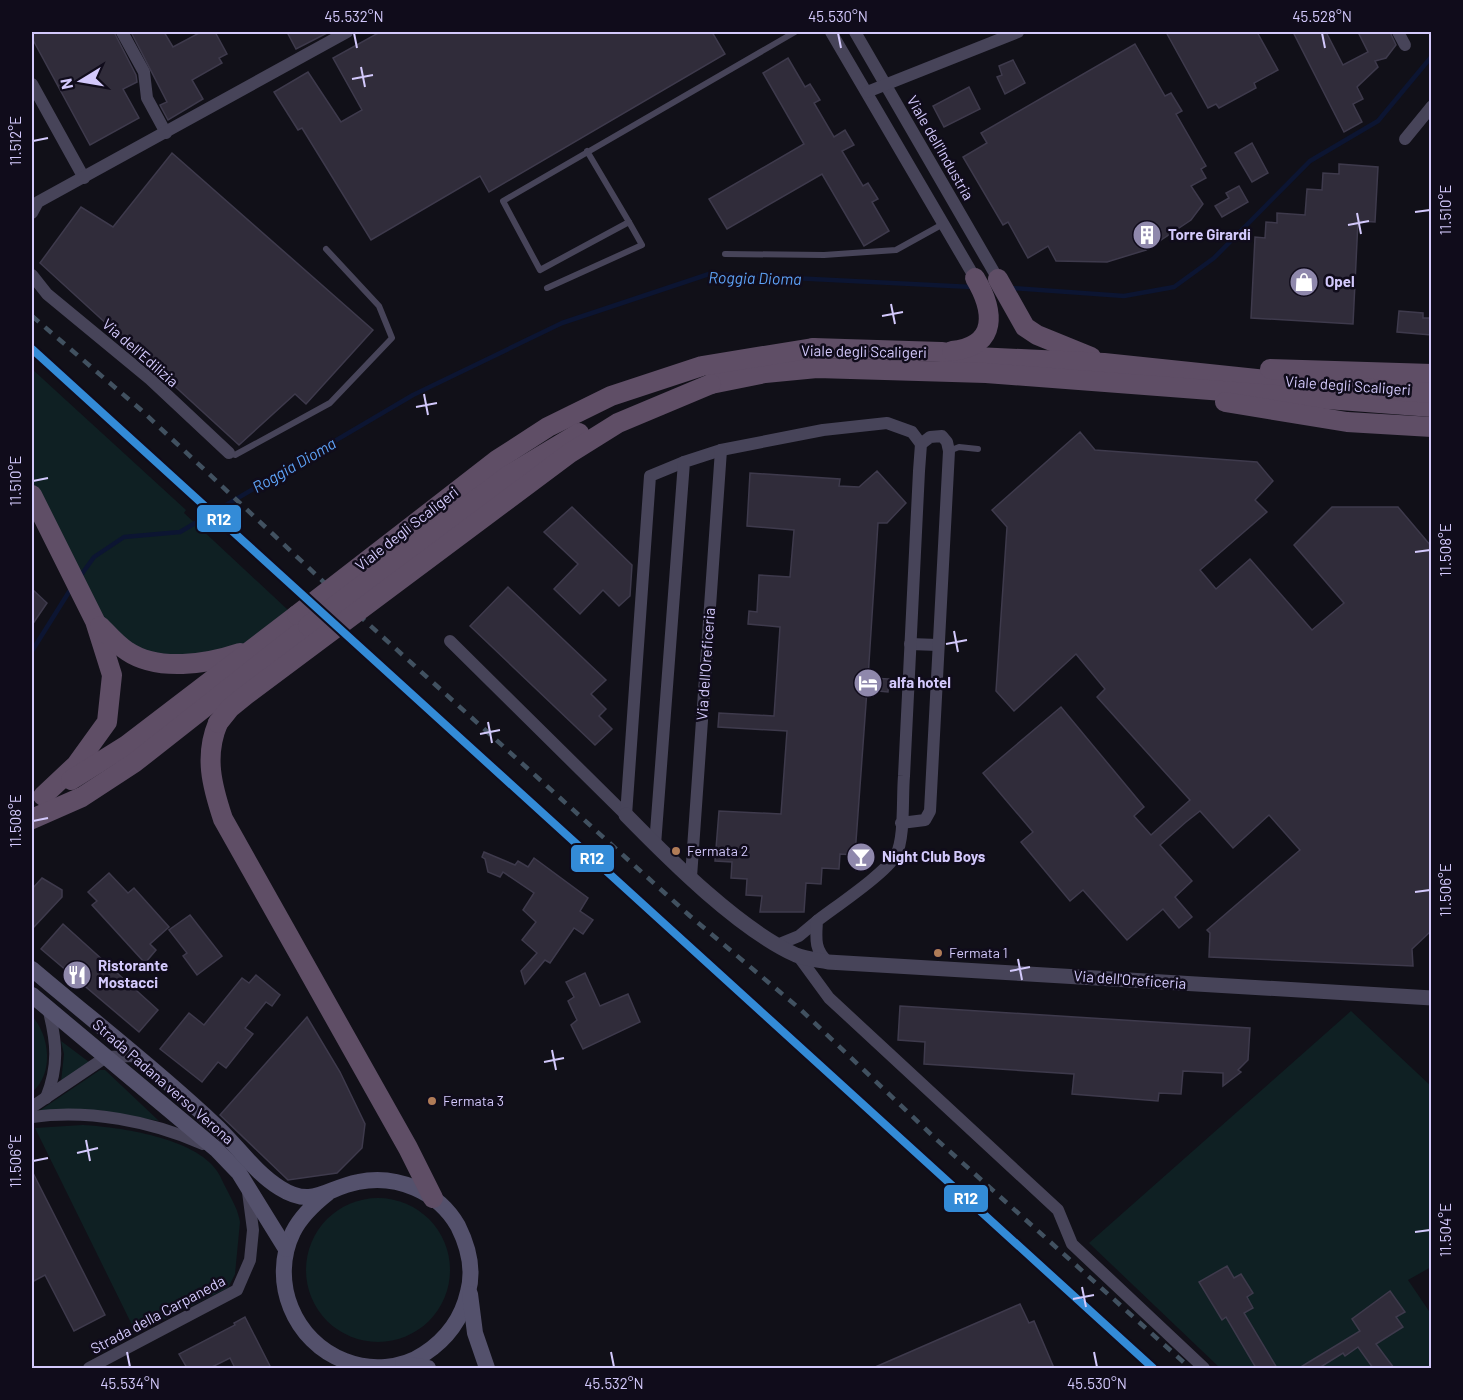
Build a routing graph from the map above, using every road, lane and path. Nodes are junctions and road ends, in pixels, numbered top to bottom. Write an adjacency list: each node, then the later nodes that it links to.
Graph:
1 (122, 32): 13 (street)
2 (347, 32): 13 (street)
3 (795, 32): 15 (lane)
4 (831, 32): 11 (street)
5 (855, 32): 10 (street, Viale dell'Industria)
6 (1018, 32): 10 (street)
7 (1398, 32): 8 (street)
8 (1405, 45)
9 (32, 84): 16 (street)
10 (886, 84): 11 (street); 23 (street, Viale dell'Industria)
11 (867, 93): 19 (street)
12 (1431, 106): 14 (street)
13 (166, 133): 16 (street)
14 (1405, 139)
15 (587, 151): 18 (lane); 18 (lane)
16 (84, 178): 17 (street)
17 (32, 213)
18 (628, 222): 24 (lane)
19 (944, 224): 21 (lane); 23 (street)
20 (326, 249): 38 (lane)
21 (725, 254)
22 (32, 275): 38 (street, Via dell'Edilizia)
23 (985, 283): 25 (highway); 27 (highway)
24 (547, 288)
25 (941, 352): 26 (highway, Viale degli Scaligeri); 27 (highway, Viale degli Scaligeri)
26 (815, 358): 29 (highway, Viale degli Scaligeri); 30 (highway, Viale degli Scaligeri); 45 (highway, Viale degli Scaligeri, bridge)
27 (1104, 363): 29 (highway, Viale degli Scaligeri)
28 (1431, 374): 29 (highway)
29 (1156, 376): 31 (highway, Viale degli Scaligeri); 32 (highway, Viale degli Scaligeri); 33 (highway)
30 (711, 384): 46 (highway, Viale degli Scaligeri, bridge); 69 (highway, bridge)
31 (1431, 393)
32 (1431, 407)
33 (1431, 428)
34 (921, 444): 36 (street); 37 (street); 43 (street)
35 (978, 449): 37 (lane)
36 (721, 450): 39 (street); 52 (street, Via dell'Oreficeria)
37 (949, 451): 44 (street)
38 (229, 453)
39 (684, 462): 48 (street); 51 (street)
40 (32, 495): 41 (highway)
41 (95, 621): 45 (highway); 47 (highway)
42 (450, 641): 48 (street)
43 (910, 644): 44 (street); 50 (street)
44 (938, 645): 50 (street)
45 (248, 650): 46 (highway, Viale degli Scaligeri)
46 (130, 754): 47 (highway); 49 (highway)
47 (37, 799)
48 (626, 815): 51 (street, Via dell'Oreficeria)
49 (32, 819)
50 (901, 823): 53 (street)
51 (655, 845): 52 (street, Via dell'Oreficeria)
52 (692, 877): 54 (street, Via dell'Oreficeria)
53 (817, 921): 54 (street); 56 (street)
54 (777, 945): 55 (street, Via dell'Oreficeria)
55 (799, 957): 56 (street, Via dell'Oreficeria); 76 (street)
56 (828, 962): 59 (street, Via dell'Oreficeria)
57 (32, 969): 62 (main road, Strada Padana verso Verona)
58 (32, 995): 60 (main road, Strada Padana verso Verona)
59 (1431, 998)
60 (48, 1008): 61 (main road, Strada Padana verso Verona); 63 (street)
61 (106, 1056): 62 (street); 63 (street); 66 (main road, Strada Padana verso Verona)
62 (135, 1056): 68 (main road, Strada Padana verso Verona)
63 (46, 1098): 64 (street)
64 (32, 1107)
65 (32, 1117): 66 (street)
66 (216, 1149): 67 (main road, Strada Padana verso Verona)
67 (246, 1182): 70 (main road, Strada Padana verso Verona); 73 (street, Strada della Carpaneda)
68 (328, 1193): 69 (main road, Strada Padana verso Verona); 70 (main road, Strada Padana verso Verona)
69 (433, 1198): 71 (main road, Strada Padana verso Verona)
70 (286, 1249): 72 (main road, Strada Padana verso Verona)
71 (469, 1290): 72 (main road, Strada Padana verso Verona); 75 (main road)
72 (403, 1364): 74 (main road)
73 (89, 1368)
74 (428, 1368)
75 (488, 1368)
76 (1204, 1368)

